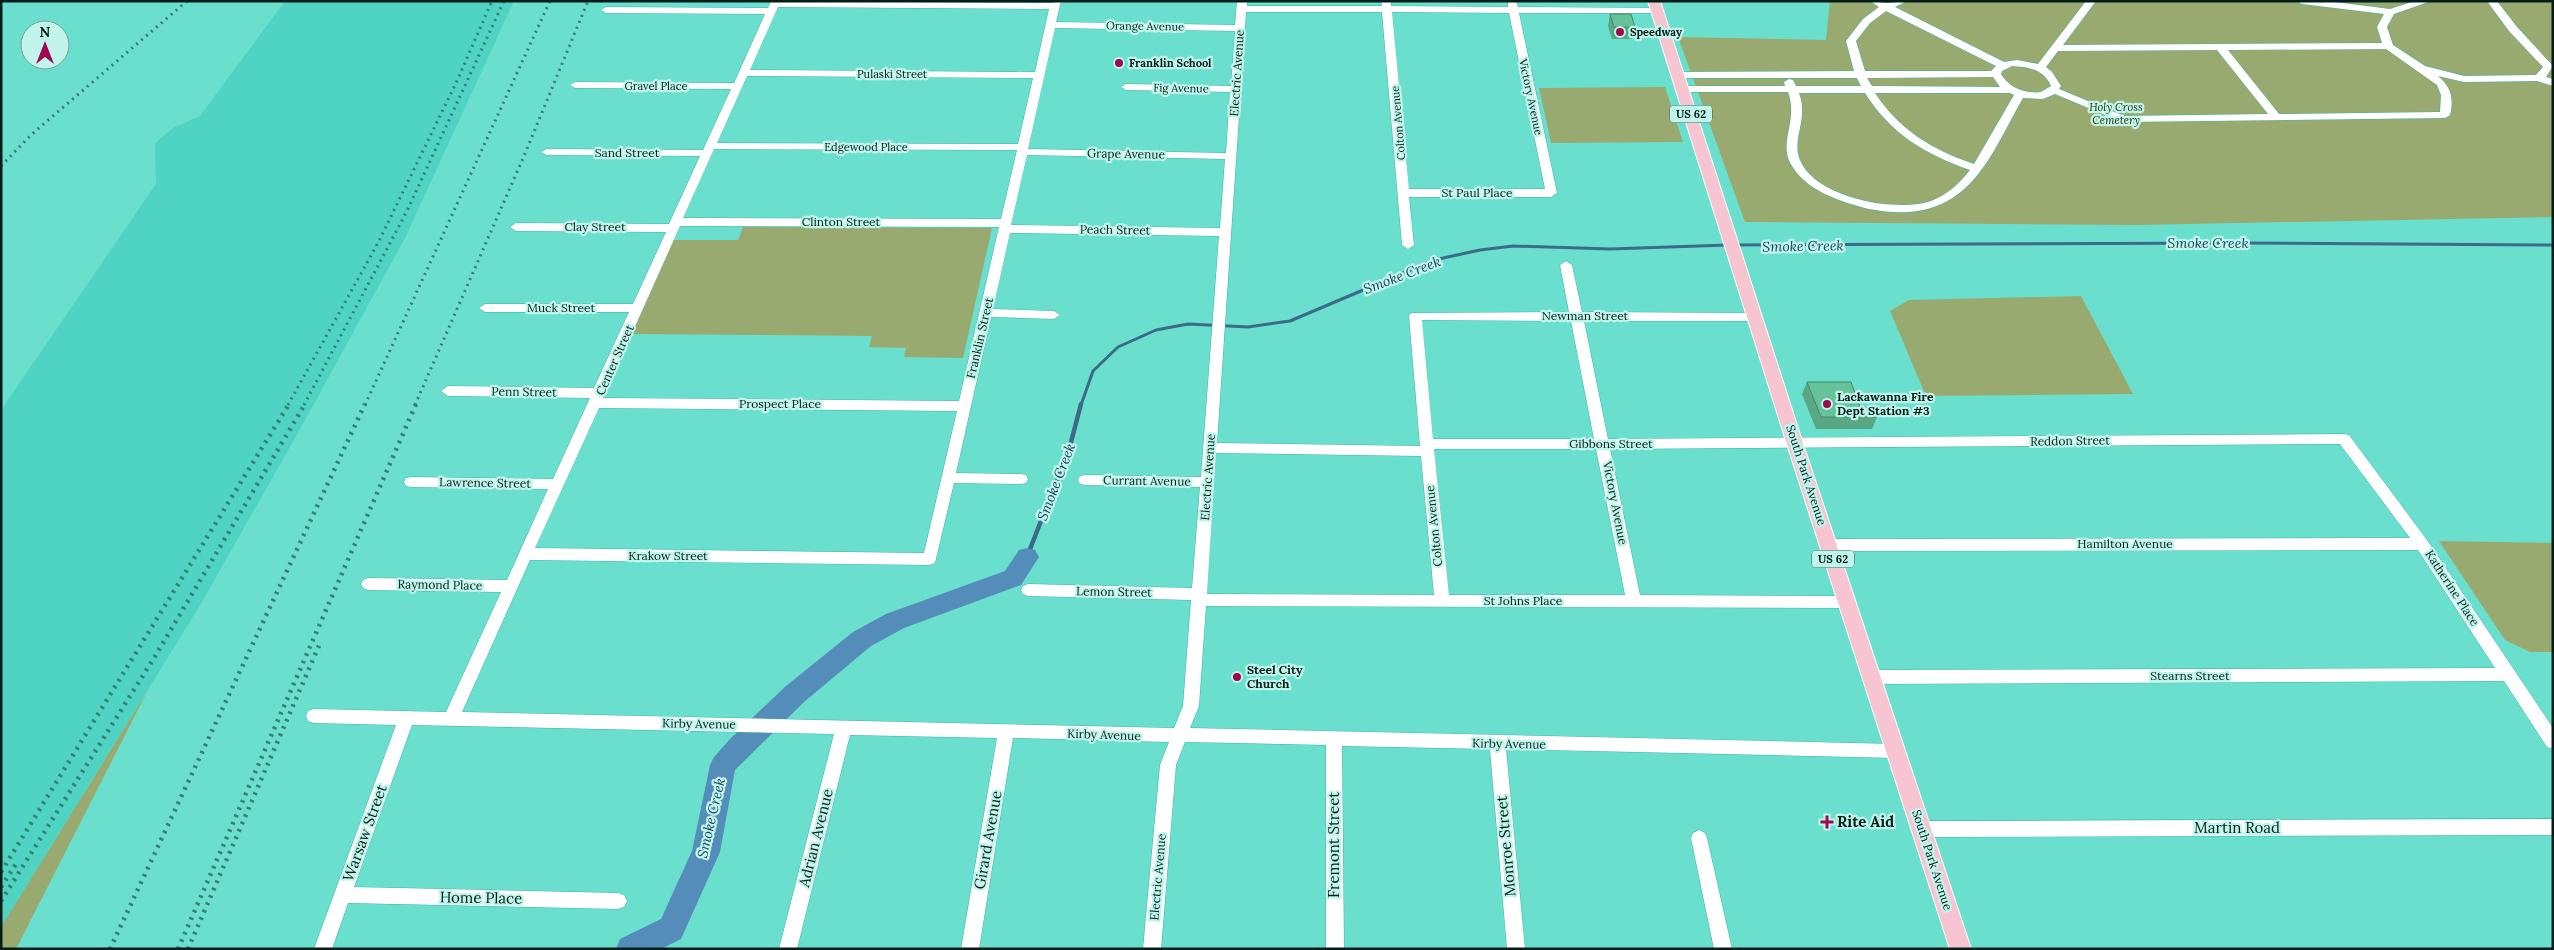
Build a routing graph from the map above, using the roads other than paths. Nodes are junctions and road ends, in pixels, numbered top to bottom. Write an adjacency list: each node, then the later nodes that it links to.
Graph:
1 (1875, 1): 13 (street)
2 (1902, 1): 13 (street)
3 (2091, 1): 20 (street)
4 (2302, 1): 15 (street)
5 (2426, 1): 15 (street)
6 (2492, 1): 23 (street)
7 (1055, 3): 8 (street); 16 (street, Franklin Street)
8 (774, 5): 14 (street); 25 (street, Center Street)
9 (1242, 5): 10 (street); 17 (street, Electric Avenue)
10 (1386, 5): 11 (street); 49 (street, Colton Avenue)
11 (1513, 5): 12 (street); 50 (street, Victory Avenue)
12 (1655, 6): 29 (main road, South Park Avenue / US 62)
13 (1886, 6): 24 (street); 27 (street)
14 (606, 10)
15 (2390, 12): 18 (street)
16 (1050, 25): 17 (street, Orange Avenue); 28 (street, Franklin Street)
17 (1240, 28): 37 (street, Electric Avenue)
18 (2388, 46): 19 (street); 22 (street)
19 (2220, 47): 20 (street); 43 (street)
20 (2056, 48): 21 (street)
21 (2040, 68): 24 (street); 41 (street)
22 (2421, 68): 31 (street); 36 (street)
23 (2550, 68): 30 (street)
24 (1999, 70): 27 (street); 42 (street)
25 (744, 73): 28 (street, Pulaski Street); 34 (street, Center Street)
26 (1785, 74): 27 (street); 29 (street); 39 (street)
27 (1861, 74): 40 (street)
28 (1039, 75): 45 (street, Franklin Street)
29 (1678, 75): 38 (main road, South Park Avenue / US 62)
30 (2538, 78): 31 (street); 32 (street)
31 (2464, 79): 36 (street)
32 (2553, 83)
33 (575, 85): 34 (street, Gravel Place)
34 (738, 86): 44 (street, Center Street)
35 (1126, 87): 37 (street, Fig Avenue)
36 (2444, 87): 43 (street)
37 (1236, 89): 47 (street, Electric Avenue)
38 (1683, 89): 39 (street); 63 (main road, South Park Avenue / US 62)
39 (1792, 89): 40 (street); 48 (street)
40 (1868, 89): 42 (street); 48 (street)
41 (2054, 90): 42 (street); 43 (street)
42 (2015, 92): 48 (street)
43 (2276, 117)
44 (708, 150): 45 (street, Edgewood Place); 46 (street, Sand Street); 51 (street, Center Street)
45 (1022, 150): 47 (street, Grape Avenue); 52 (street, Franklin Street)
46 (547, 152)
47 (1231, 156): 54 (street, Electric Avenue)
48 (1977, 169)
49 (1404, 193): 50 (street, St Paul Place); 55 (street, Colton Avenue)
50 (1551, 193)
51 (675, 225): 52 (street, Clinton Street); 53 (street, Clay Street); 58 (street, Center Street)
52 (1005, 226): 54 (street, Peach Street); 59 (street, Franklin Street)
53 (516, 227)
54 (1225, 232): 71 (street, Electric Avenue)
55 (1408, 246)
56 (1566, 265): 62 (street, Victory Avenue)
57 (486, 308): 58 (street, Muck Street)
58 (637, 308): 65 (street, Center Street)
59 (986, 314): 60 (street); 66 (street, Franklin Street)
60 (1054, 315)
61 (1415, 316): 62 (street, Newman Street); 70 (street, Colton Avenue)
62 (1576, 316): 63 (street, Newman Street); 68 (street, Victory Avenue)
63 (1755, 317): 69 (main road, South Park Avenue / US 62)
64 (448, 392): 65 (street, Penn Street)
65 (598, 398): 66 (street, Prospect Place); 77 (street, Center Street)
66 (965, 406): 72 (street, Franklin Street)
67 (2344, 439): 69 (street, Reddon Street); 78 (street, Katherine Place)
68 (1603, 444): 69 (street, Gibbons Street); 70 (street, Gibbons Street); 87 (street, Victory Avenue)
69 (1795, 444): 79 (main road, South Park Avenue / US 62)
70 (1426, 447): 71 (street, Gibbons Street); 86 (street, Colton Avenue)
71 (1210, 448): 76 (street, Electric Avenue)
72 (948, 478): 73 (street); 81 (street, Franklin Street)
73 (1021, 479)
74 (1085, 480): 76 (street, Currant Avenue)
75 (411, 482): 77 (street, Lawrence Street)
76 (1208, 482): 85 (street, Electric Avenue)
77 (558, 484): 80 (street, Center Street)
78 (2422, 544): 79 (street, Hamilton Avenue); 89 (street, Katherine Place)
79 (1828, 545): 88 (main road, South Park Avenue / US 62)
80 (526, 554): 81 (street, Krakow Street); 83 (street, Center Street)
81 (810, 557)
82 (368, 584): 83 (street, Raymond Place)
83 (512, 586): 93 (street, Center Street)
84 (1028, 590): 85 (street, Lemon Street)
85 (1199, 597): 86 (street, St Johns Place); 96 (street, Electric Avenue)
86 (1442, 601): 87 (street, St Johns Place)
87 (1634, 601): 88 (street, St Johns Place)
88 (1847, 602): 90 (main road, South Park Avenue / US 62)
89 (2508, 674): 90 (street, Stearns Street); 98 (street, Katherine Place)
90 (1872, 678): 100 (main road, South Park Avenue / US 62)
91 (314, 716): 92 (street, Kirby Avenue)
92 (407, 717): 93 (street, Kirby Avenue); 104 (street, Warsaw Street)
93 (452, 717): 94 (street, Kirby Avenue)
94 (844, 728): 95 (street, Kirby Avenue); 107 (street, Adrian Avenue)
95 (1006, 732): 96 (street, Kirby Avenue); 108 (street, Girard Avenue)
96 (1179, 737): 97 (street, Kirby Avenue); 109 (street, Electric Avenue)
97 (1334, 740): 99 (street, Kirby Avenue); 110 (street, Fremont Street)
98 (2553, 742)
99 (1496, 743): 100 (street, Kirby Avenue); 111 (street, Monroe Street)
100 (1896, 751): 102 (main road, South Park Avenue / US 62)
101 (2553, 827): 102 (street, Martin Road)
102 (1922, 830): 113 (main road, South Park Avenue / US 62)
103 (1699, 838): 112 (street)
104 (343, 894): 105 (street, Home Place); 106 (street, Warsaw Street)
105 (618, 901)
106 (323, 949)
107 (788, 949)
108 (970, 949)
109 (1152, 949)
110 (1335, 949)
111 (1516, 949)
112 (1723, 949)
113 (1961, 949)

